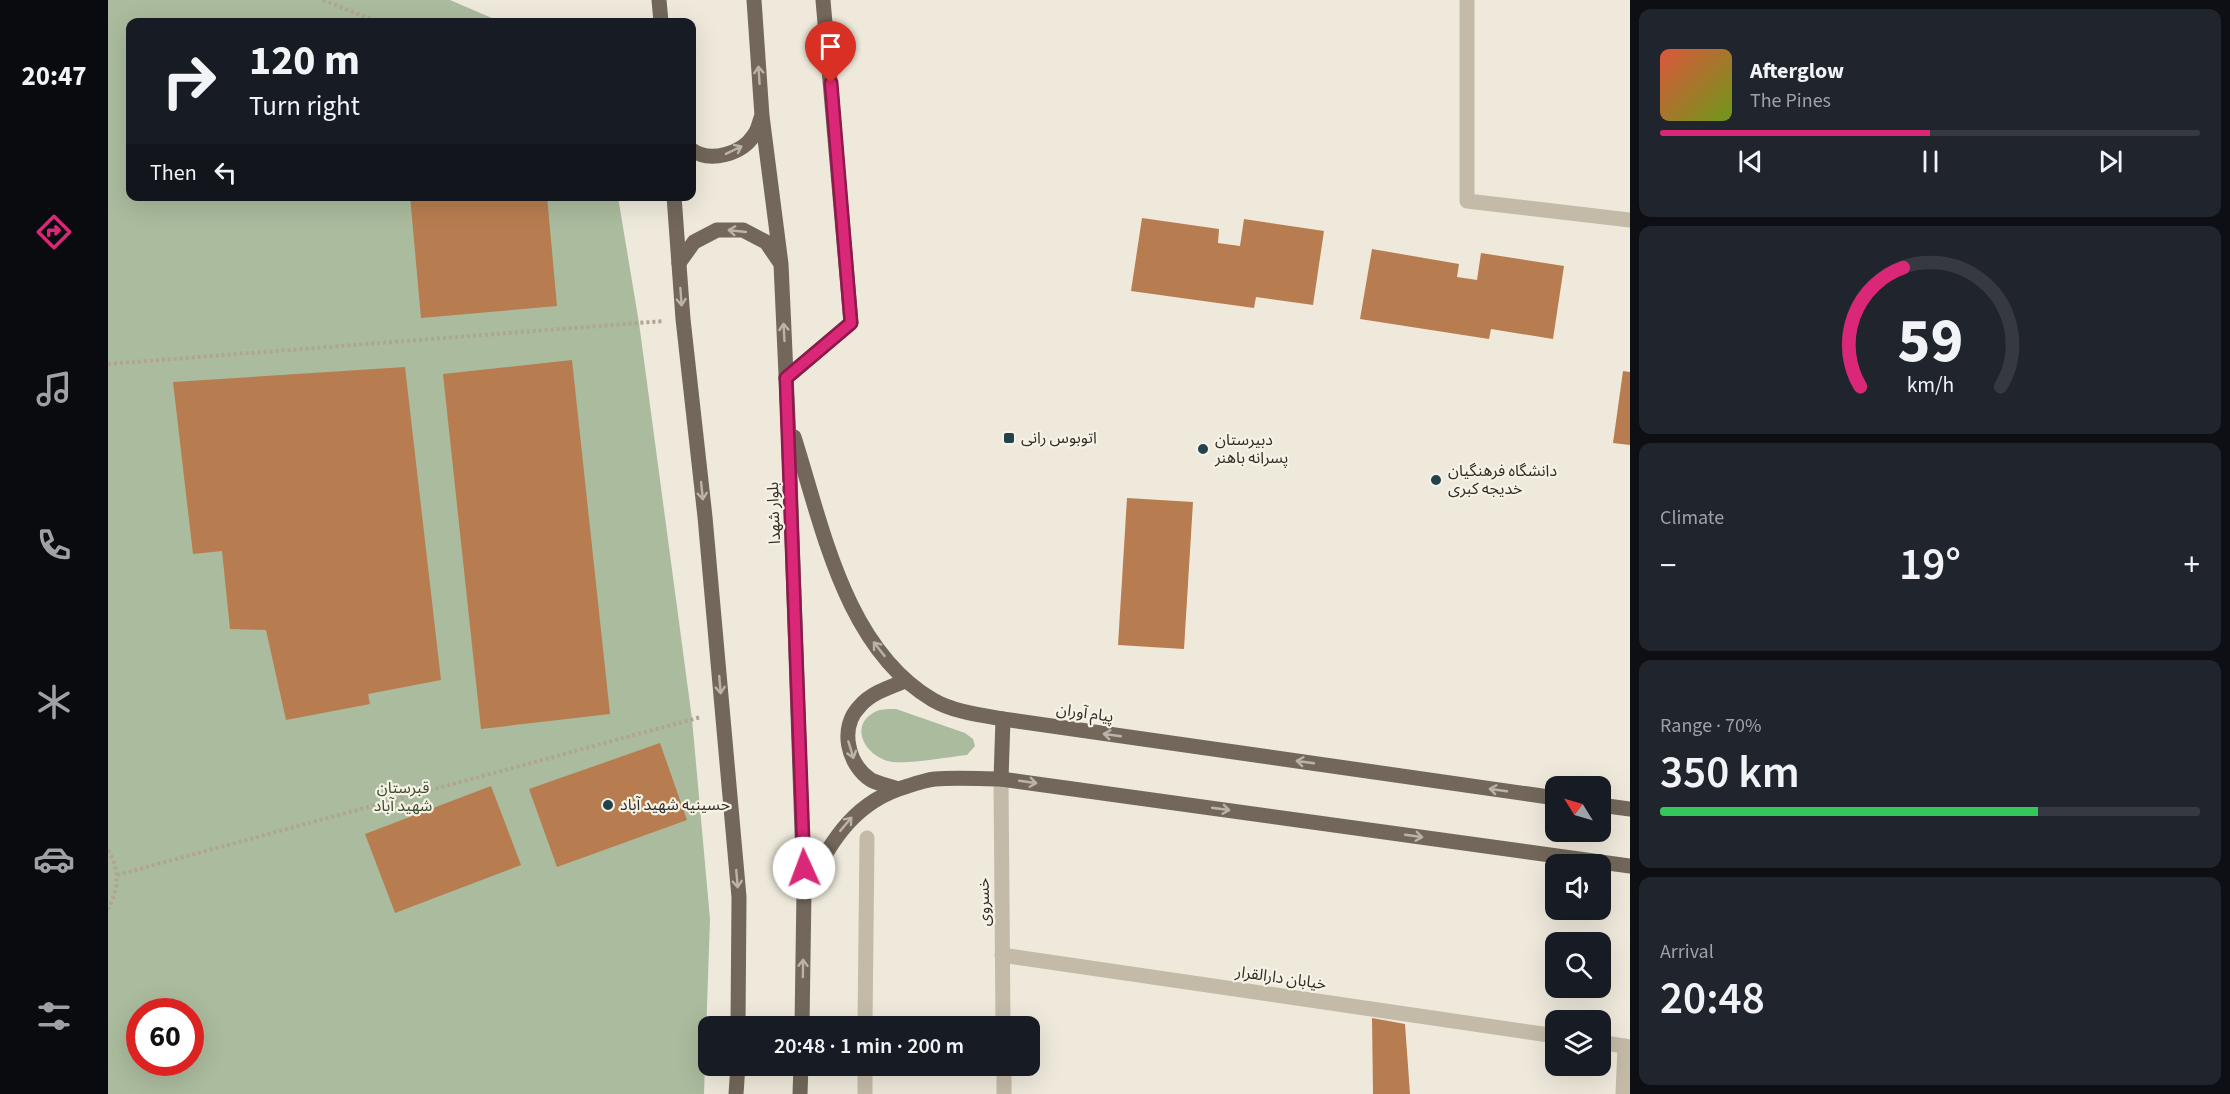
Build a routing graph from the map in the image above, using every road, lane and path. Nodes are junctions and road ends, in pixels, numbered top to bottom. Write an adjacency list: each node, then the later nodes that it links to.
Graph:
1 (323, 0): 6 (path)
2 (659, 0): 7 (main road)
3 (753, 0): 8 (main road, بلوار شهدا, one-way to 3)
4 (823, 0): 16 (main road)
5 (1467, 0): 11 (street)
6 (368, 18)
7 (661, 18)
8 (762, 116): 9 (main road, one-way to 8); 13 (main road, بلوار شهدا)
9 (696, 154)
10 (674, 201): 12 (main road)
11 (1630, 220)
12 (679, 263): 13 (main road, one-way to 12); 33 (main road, one-way to 33)
13 (781, 264): 16 (main road, بلوار شهدا, one-way to 13)
14 (639, 323): 15 (path)
15 (108, 364)
16 (786, 378): 17 (main road, بلوار شهدا)
17 (788, 419): 18 (main road, پیام آوران, one-way to 17); 30 (main road, بلوار شهدا)
18 (905, 681): 20 (main road, پیام آوران); 22 (main road, one-way to 22)
19 (692, 719): 29 (path)
20 (1003, 719): 21 (main road); 23 (main road, پیام آوران, one-way to 20)
21 (1000, 778): 22 (main road); 28 (main road, one-way to 28); 32 (street, خسروی)
22 (898, 789): 30 (main road, one-way to 22)
23 (1545, 796)
24 (1611, 806): 25 (main road)
25 (1630, 809)
26 (867, 838): 35 (street)
27 (108, 850): 29 (path)
28 (1630, 866)
29 (117, 875): 31 (path)
30 (804, 891): 34 (main road, بلوار شهدا, one-way to 30)
31 (108, 909)
32 (1002, 955): 36 (street, خسروی); 37 (street, خیابان دارالقرار)
33 (738, 1016)
34 (802, 1016)
35 (865, 1016)
36 (1003, 1016)
37 (1545, 1034)
38 (1611, 1044): 39 (street)
39 (1628, 1046): 48 (street)
40 (737, 1076): 44 (main road)
41 (801, 1076): 45 (main road)
42 (865, 1076): 46 (street)
43 (1004, 1076): 47 (street)
44 (736, 1094)
45 (800, 1094)
46 (865, 1094)
47 (1004, 1094)
48 (1623, 1094)

